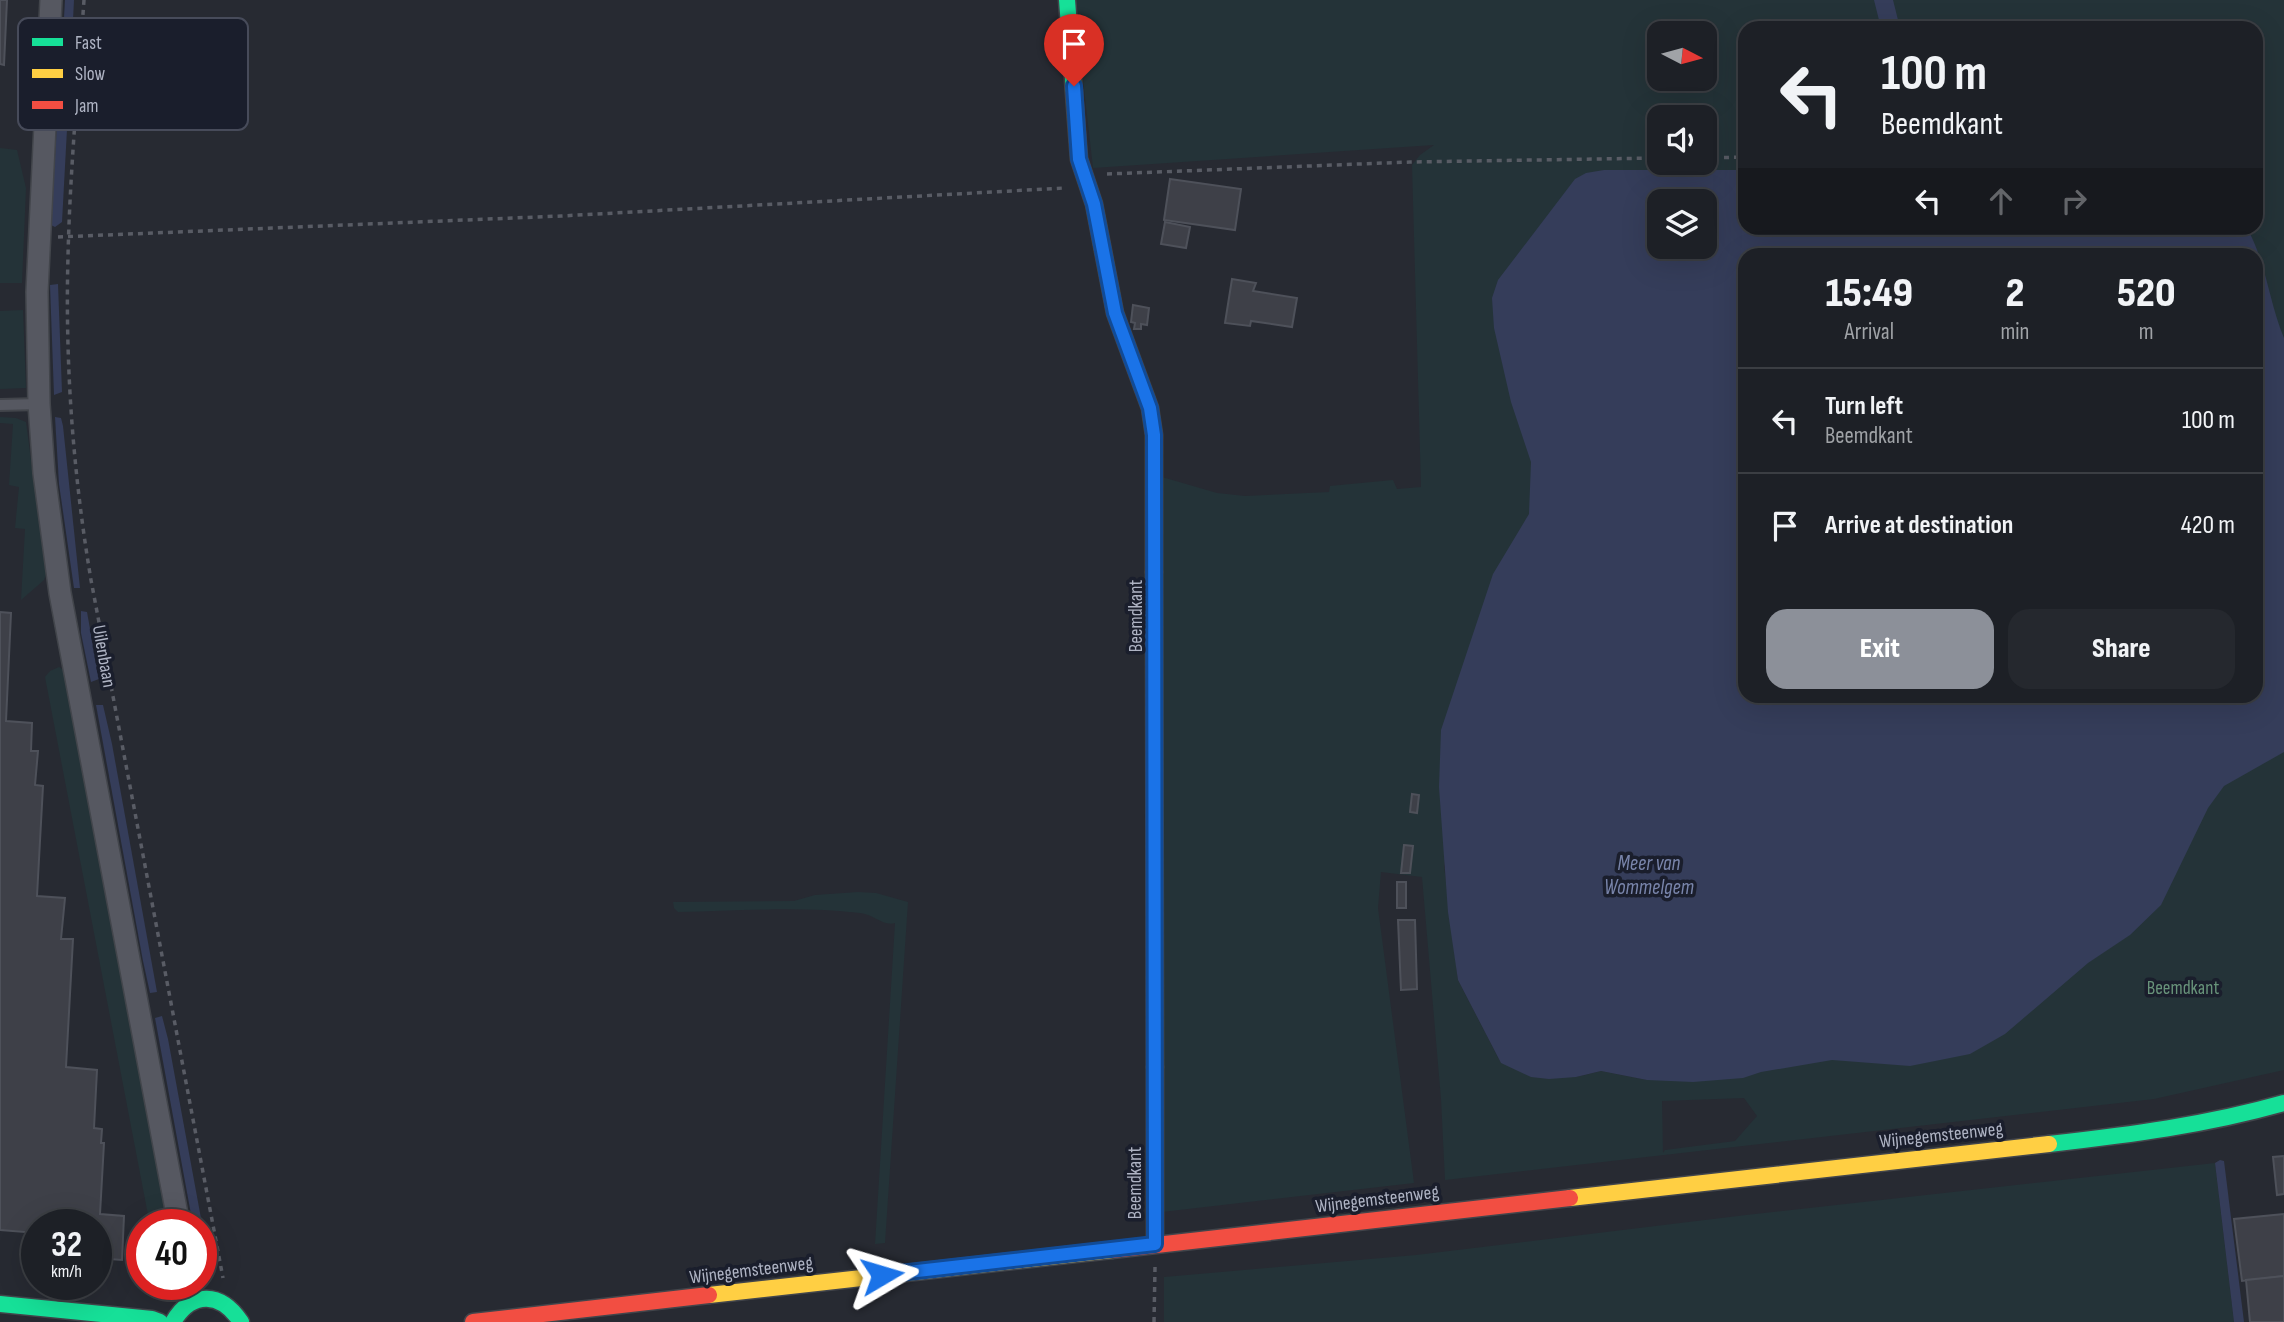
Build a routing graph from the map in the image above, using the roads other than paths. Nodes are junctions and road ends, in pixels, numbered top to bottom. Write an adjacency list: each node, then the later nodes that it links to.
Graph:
1 (51, 0): 3 (street, Uilenbaan)
2 (1067, 0): 9 (street, Beemdkant)
3 (50, 18)
4 (44, 130): 5 (street, Uilenbaan)
5 (39, 404): 6 (lane); 8 (street, Uilenbaan)
6 (0, 405)
7 (2284, 1103): 9 (street, Wijnegemsteenweg)
8 (176, 1209)
9 (1155, 1244): 16 (street, Wijnegemsteenweg)
10 (186, 1300): 14 (street)
11 (215, 1300): 15 (street)
12 (0, 1304): 13 (street)
13 (160, 1322)
14 (173, 1322)
15 (242, 1322)
16 (473, 1322)

